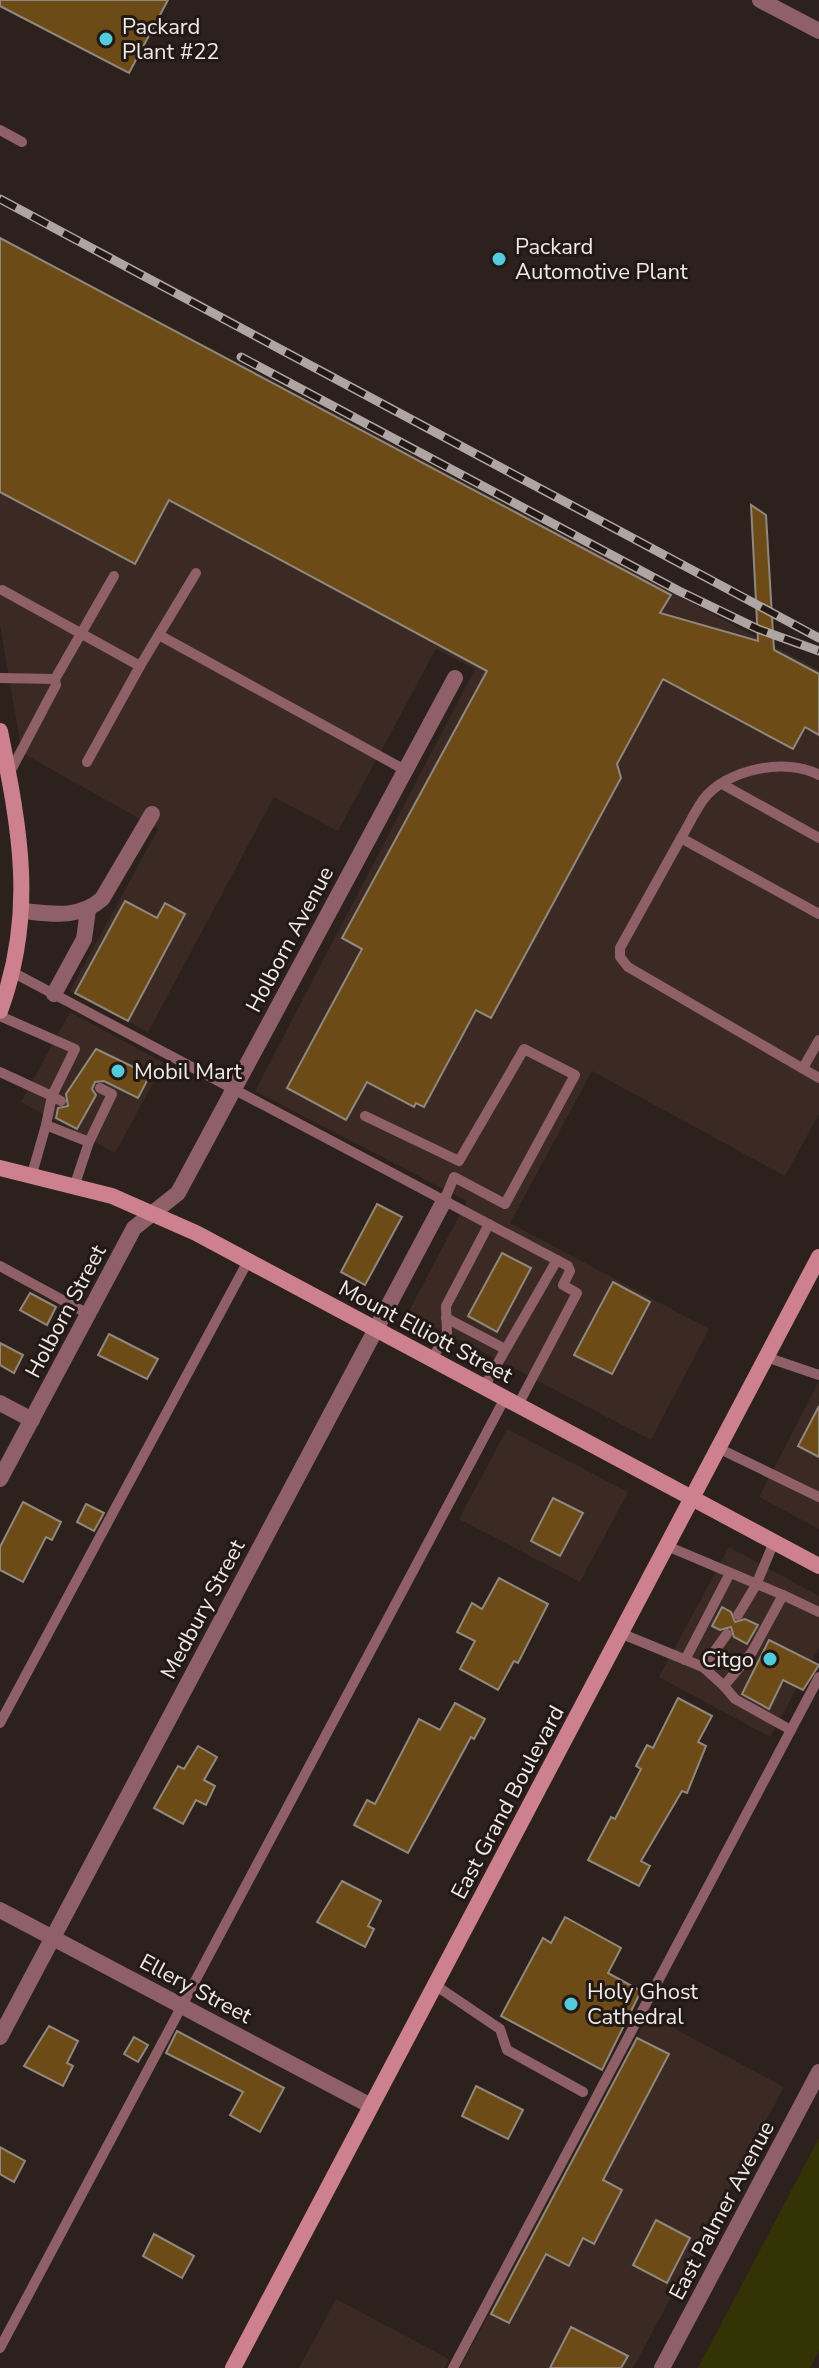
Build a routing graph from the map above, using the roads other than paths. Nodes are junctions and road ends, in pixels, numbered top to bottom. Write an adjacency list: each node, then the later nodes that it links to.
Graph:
1 (760, 0): 2 (street)
2 (819, 31)
3 (0, 130): 4 (lane)
4 (22, 142)
5 (196, 573): 9 (lane)
6 (114, 576): 8 (lane)
7 (2, 590): 8 (lane)
8 (82, 631): 10 (lane); 13 (lane)
9 (159, 635): 10 (lane); 16 (lane)
10 (140, 666): 15 (lane)
11 (0, 678): 13 (lane)
12 (455, 678): 16 (street, Holborn Avenue)
13 (55, 679): 17 (lane)
14 (0, 731): 17 (main road)
15 (87, 762)
16 (405, 770): 36 (street, Holborn Avenue)
17 (8, 774): 24 (main road)
18 (819, 775): 19 (lane)
19 (722, 784): 21 (lane); 22 (lane)
20 (152, 814): 23 (street)
21 (681, 838): 25 (lane); 30 (lane)
22 (819, 838)
23 (88, 910): 24 (street); 27 (street)
24 (23, 911): 26 (main road)
25 (819, 914)
26 (14, 973): 27 (lane); 28 (main road)
27 (54, 994): 36 (lane)
28 (0, 1013): 31 (lane)
29 (819, 1040): 30 (lane)
30 (803, 1068): 34 (lane)
31 (65, 1070): 33 (lane); 37 (lane)
32 (0, 1072): 37 (lane)
33 (77, 1076)
34 (819, 1078)
35 (100, 1088): 40 (lane)
36 (235, 1090): 46 (lane); 47 (street, Holborn Avenue)
37 (57, 1098): 41 (lane)
38 (86, 1113): 40 (lane)
39 (365, 1116): 46 (lane)
40 (100, 1120): 42 (lane)
41 (46, 1125): 42 (lane); 44 (lane)
42 (89, 1142): 45 (lane)
43 (0, 1168): 44 (main road, Mount Elliott Street)
44 (32, 1174): 45 (main road, Mount Elliott Street)
45 (75, 1184): 47 (main road, Mount Elliott Street)
46 (444, 1201): 48 (lane); 55 (street, Medbury Street)
47 (154, 1214): 51 (main road, Mount Elliott Street); 53 (street, Holborn Street)
48 (489, 1224): 50 (lane); 54 (lane)
49 (819, 1257): 57 (main road, East Grand Boulevard)
50 (557, 1260): 56 (lane); 61 (lane)
51 (248, 1261): 55 (main road, Mount Elliott Street); 82 (lane)
52 (0, 1266): 53 (lane)
53 (88, 1314): 63 (street, Holborn Street)
54 (446, 1318): 56 (lane); 58 (lane)
55 (375, 1329): 58 (main road, Mount Elliott Street); 85 (street, Medbury Street)
56 (505, 1349): 60 (lane)
57 (766, 1357): 59 (lane); 64 (main road, East Grand Boulevard)
58 (432, 1359): 60 (main road, Mount Elliott Street)
59 (819, 1375)
60 (484, 1387): 61 (main road, Mount Elliott Street)
61 (512, 1401): 67 (main road, Mount Elliott Street); 87 (lane)
62 (0, 1403): 63 (street)
63 (32, 1420): 65 (street, Holborn Street)
64 (718, 1448): 66 (lane); 67 (main road, East Grand Boulevard)
65 (0, 1479)
66 (819, 1497)
67 (692, 1498): 68 (main road, Mount Elliott Street); 69 (main road, East Grand Boulevard)
68 (774, 1542): 70 (main road, Mount Elliott Street); 72 (lane)
69 (667, 1546): 71 (lane); 76 (main road, East Grand Boulevard)
70 (819, 1566)
71 (729, 1575): 72 (lane); 78 (lane)
72 (756, 1585): 73 (lane); 75 (lane)
73 (783, 1595): 74 (lane); 81 (lane)
74 (819, 1612)
75 (738, 1615)
76 (620, 1633): 78 (lane); 86 (main road, East Grand Boulevard)
77 (727, 1634): 79 (lane)
78 (685, 1660): 79 (lane)
79 (703, 1667): 81 (lane)
80 (819, 1677): 83 (lane)
81 (724, 1686): 83 (lane)
82 (0, 1723)
83 (791, 1730): 94 (lane)
84 (0, 1910): 85 (street, Ellery Street)
85 (53, 1938): 87 (street, Ellery Street); 88 (street, Medbury Street)
86 (435, 1985): 90 (lane); 91 (main road, East Grand Boulevard)
87 (180, 2005): 91 (street, Ellery Street); 92 (lane)
88 (0, 2037)
89 (819, 2072): 95 (street, East Palmer Avenue)
90 (583, 2092)
91 (371, 2106): 93 (main road, East Grand Boulevard)
92 (0, 2348)
93 (233, 2368)
94 (453, 2368)
95 (662, 2368)

